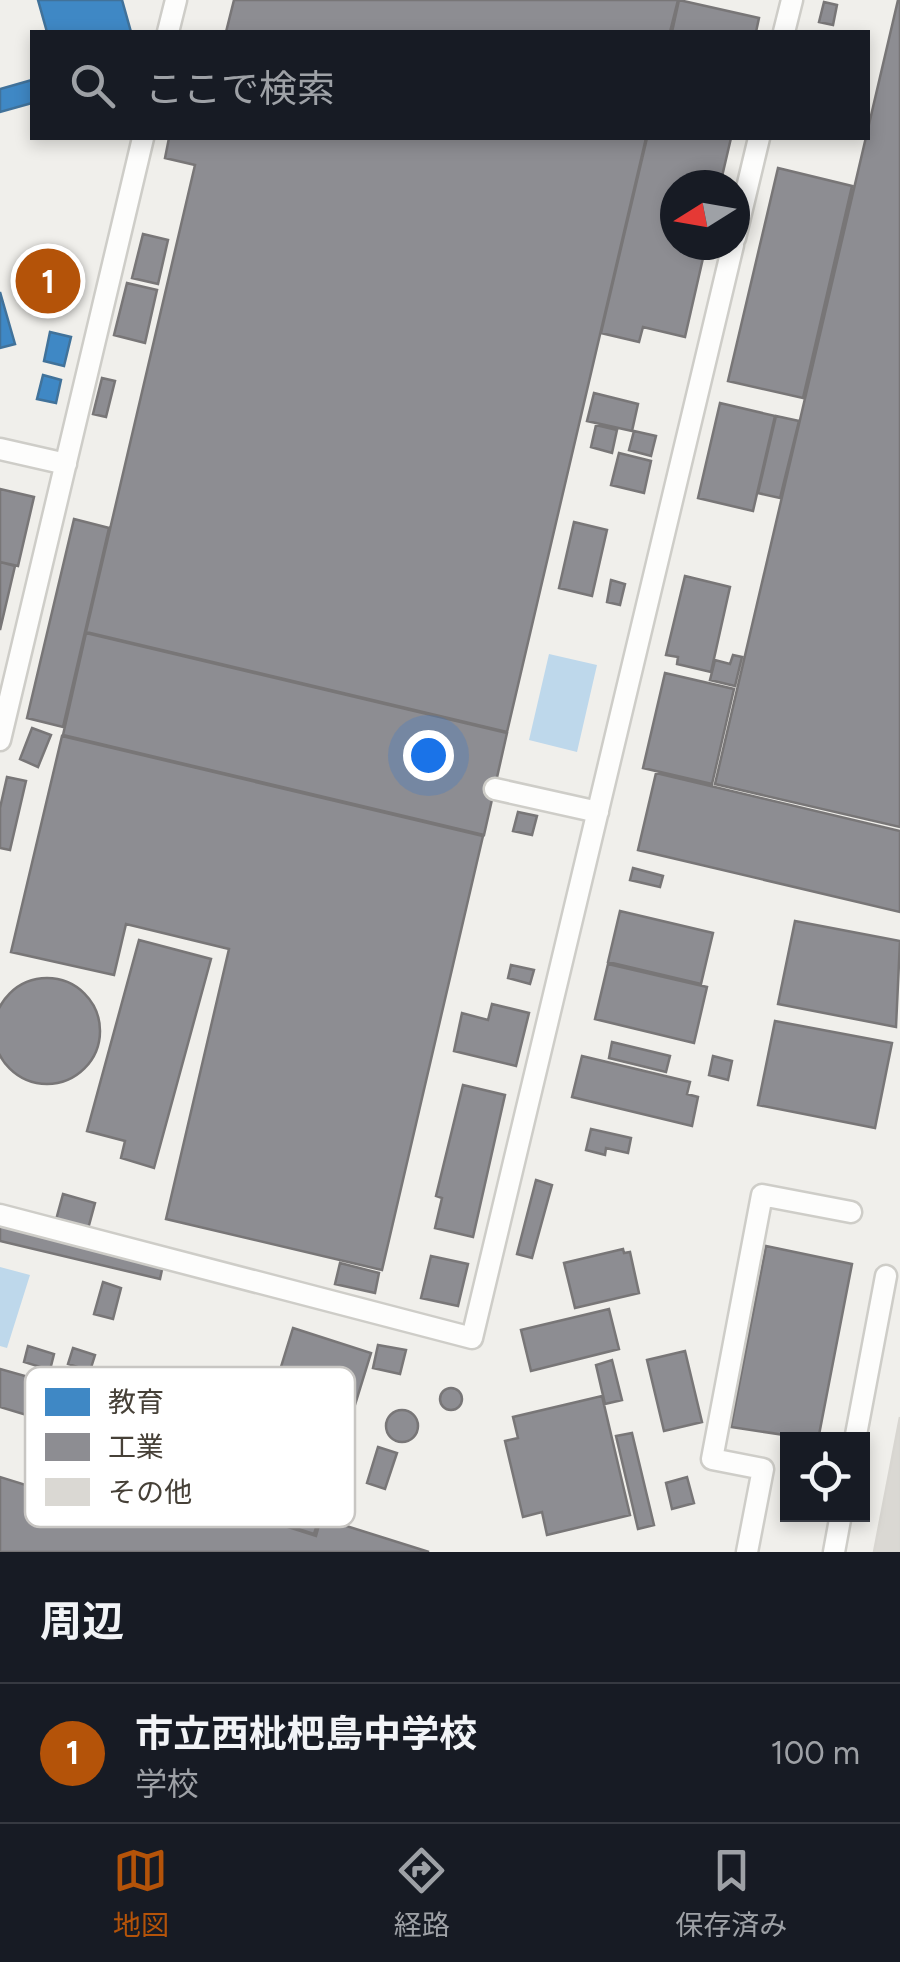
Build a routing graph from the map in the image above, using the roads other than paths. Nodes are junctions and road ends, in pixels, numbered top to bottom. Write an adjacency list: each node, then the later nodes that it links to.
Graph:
1 (176, 0): 3 (lane)
2 (792, 0): 4 (lane)
3 (168, 30)
4 (784, 30)
5 (144, 140): 10 (lane)
6 (759, 140): 7 (lane)
7 (750, 175)
8 (730, 260): 13 (lane)
9 (0, 449): 10 (lane)
10 (66, 464): 11 (lane)
11 (0, 740)
12 (494, 789): 13 (lane)
13 (598, 812): 15 (lane)
14 (850, 1212): 19 (lane)
15 (0, 1215)
16 (886, 1276): 17 (lane)
17 (857, 1432)
18 (840, 1522): 20 (lane)
19 (748, 1552)
20 (834, 1552)

